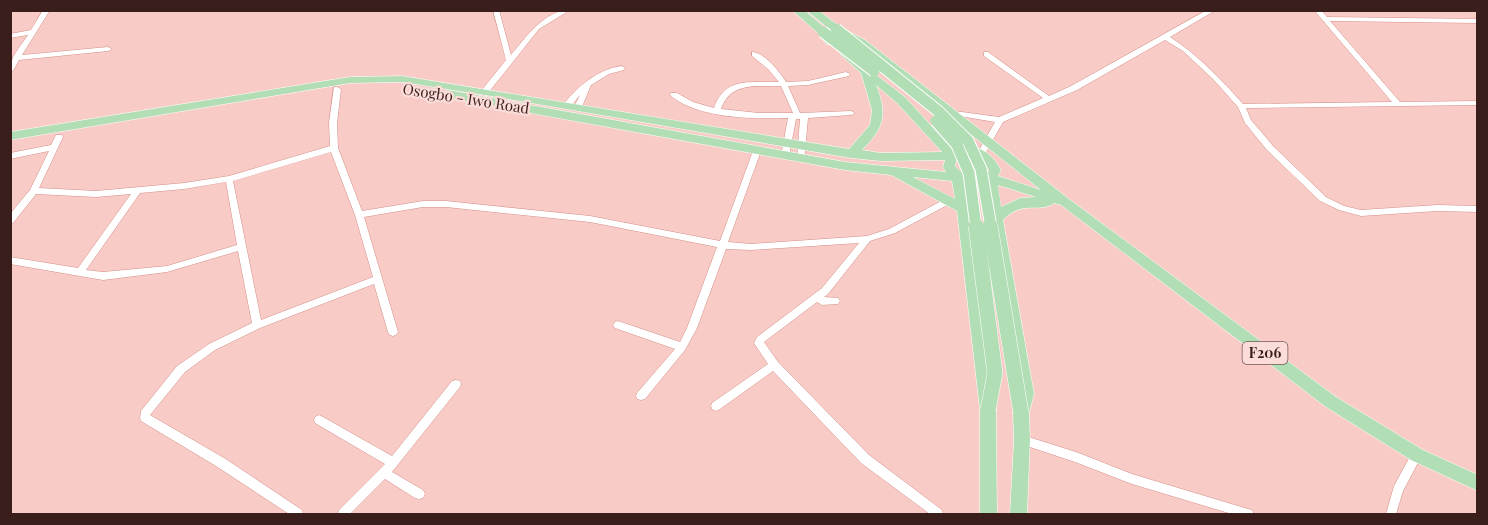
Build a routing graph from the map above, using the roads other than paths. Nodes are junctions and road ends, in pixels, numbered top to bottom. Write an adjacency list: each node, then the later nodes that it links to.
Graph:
1 (47, 10): 11 (street)
2 (496, 10): 18 (street)
3 (567, 10): 18 (street)
4 (797, 10): 10 (main road)
5 (811, 10): 10 (main road)
6 (1213, 10): 13 (street)
7 (1317, 10): 8 (street)
8 (1326, 19): 9 (street); 29 (street)
9 (1478, 21)
10 (829, 30): 21 (main road); 35 (main road); 76 (main road, bridge); 77 (main road, bridge)
11 (32, 32): 12 (street); 17 (street)
12 (10, 36)
13 (1166, 37): 27 (street); 31 (street)
14 (108, 49): 17 (street)
15 (754, 54): 23 (street)
16 (986, 54): 27 (street)
17 (16, 58): 20 (street)
18 (509, 59): 25 (street)
19 (621, 68): 30 (street)
20 (10, 69)
21 (865, 72): 45 (main road); 49 (main road)
22 (846, 74): 23 (street)
23 (786, 85): 32 (street); 34 (street)
24 (338, 89): 39 (main road, Osogbo - Iwo Road); 41 (street); 43 (main road, Osogbo - Iwo Road)
25 (485, 91): 30 (main road, Osogbo - Iwo Road); 37 (main road, Osogbo - Iwo Road)
26 (674, 95): 32 (street)
27 (1049, 99): 36 (street)
28 (1478, 103): 29 (street)
29 (1398, 104): 31 (street)
30 (573, 106): 42 (main road, Osogbo - Iwo Road)
31 (1241, 106): 58 (street)
32 (717, 111): 34 (street)
33 (851, 113): 34 (street)
34 (797, 115): 42 (street); 44 (street)
35 (957, 116): 36 (street); 38 (main road, F206); 46 (main road)
36 (999, 120): 38 (street)
37 (10, 136)
38 (988, 140): 46 (street); 47 (main road, F206)
39 (57, 142): 40 (main road, Osogbo - Iwo Road); 48 (street); 54 (street)
40 (10, 145)
41 (334, 148): 53 (street); 60 (street)
42 (787, 150): 43 (main road, Osogbo - Iwo Road); 44 (main road, Osogbo - Iwo Road)
43 (757, 151): 63 (street)
44 (802, 153): 45 (main road, Osogbo - Iwo Road); 50 (main road, Osogbo - Iwo Road)
45 (851, 154): 49 (main road, Osogbo - Iwo Road)
46 (981, 154): 47 (main road); 49 (main road); 52 (main road)
47 (1005, 154): 56 (main road, F206)
48 (10, 156)
49 (952, 156): 51 (main road)
50 (892, 170): 51 (main road, Osogbo - Iwo Road); 57 (main road)
51 (958, 177): 52 (main road); 57 (main road)
52 (991, 178): 56 (main road); 59 (main road)
53 (229, 179): 55 (street); 64 (street)
54 (34, 191): 55 (street); 61 (street)
55 (137, 191): 66 (street)
56 (1065, 202): 59 (main road); 80 (main road, F206)
57 (958, 204): 59 (main road); 62 (street); 76 (main road)
58 (1478, 209)
59 (996, 211): 77 (main road)
60 (359, 215): 63 (street); 67 (street)
61 (10, 221)
62 (867, 239): 63 (street); 72 (street)
63 (723, 245): 71 (street)
64 (242, 247): 66 (street); 68 (street)
65 (10, 260): 66 (street)
66 (79, 273)
67 (378, 279): 68 (street); 70 (street)
68 (257, 325): 85 (street)
69 (618, 325): 71 (street)
70 (393, 332)
71 (682, 347): 74 (street)
72 (774, 365): 75 (street); 87 (street)
73 (456, 384): 81 (street)
74 (641, 396)
75 (716, 406)
76 (988, 410): 88 (main road)
77 (1021, 413): 79 (main road)
78 (319, 420): 81 (street)
79 (1022, 440): 89 (main road); 90 (street)
80 (1417, 454): 83 (main road, F206); 91 (street)
81 (393, 464): 82 (street)
82 (384, 473): 84 (street); 86 (street)
83 (1478, 483)
84 (419, 494)
85 (298, 514)
86 (343, 514)
87 (938, 514)
88 (988, 514)
89 (1018, 514)
90 (1248, 514)
91 (1391, 514)

